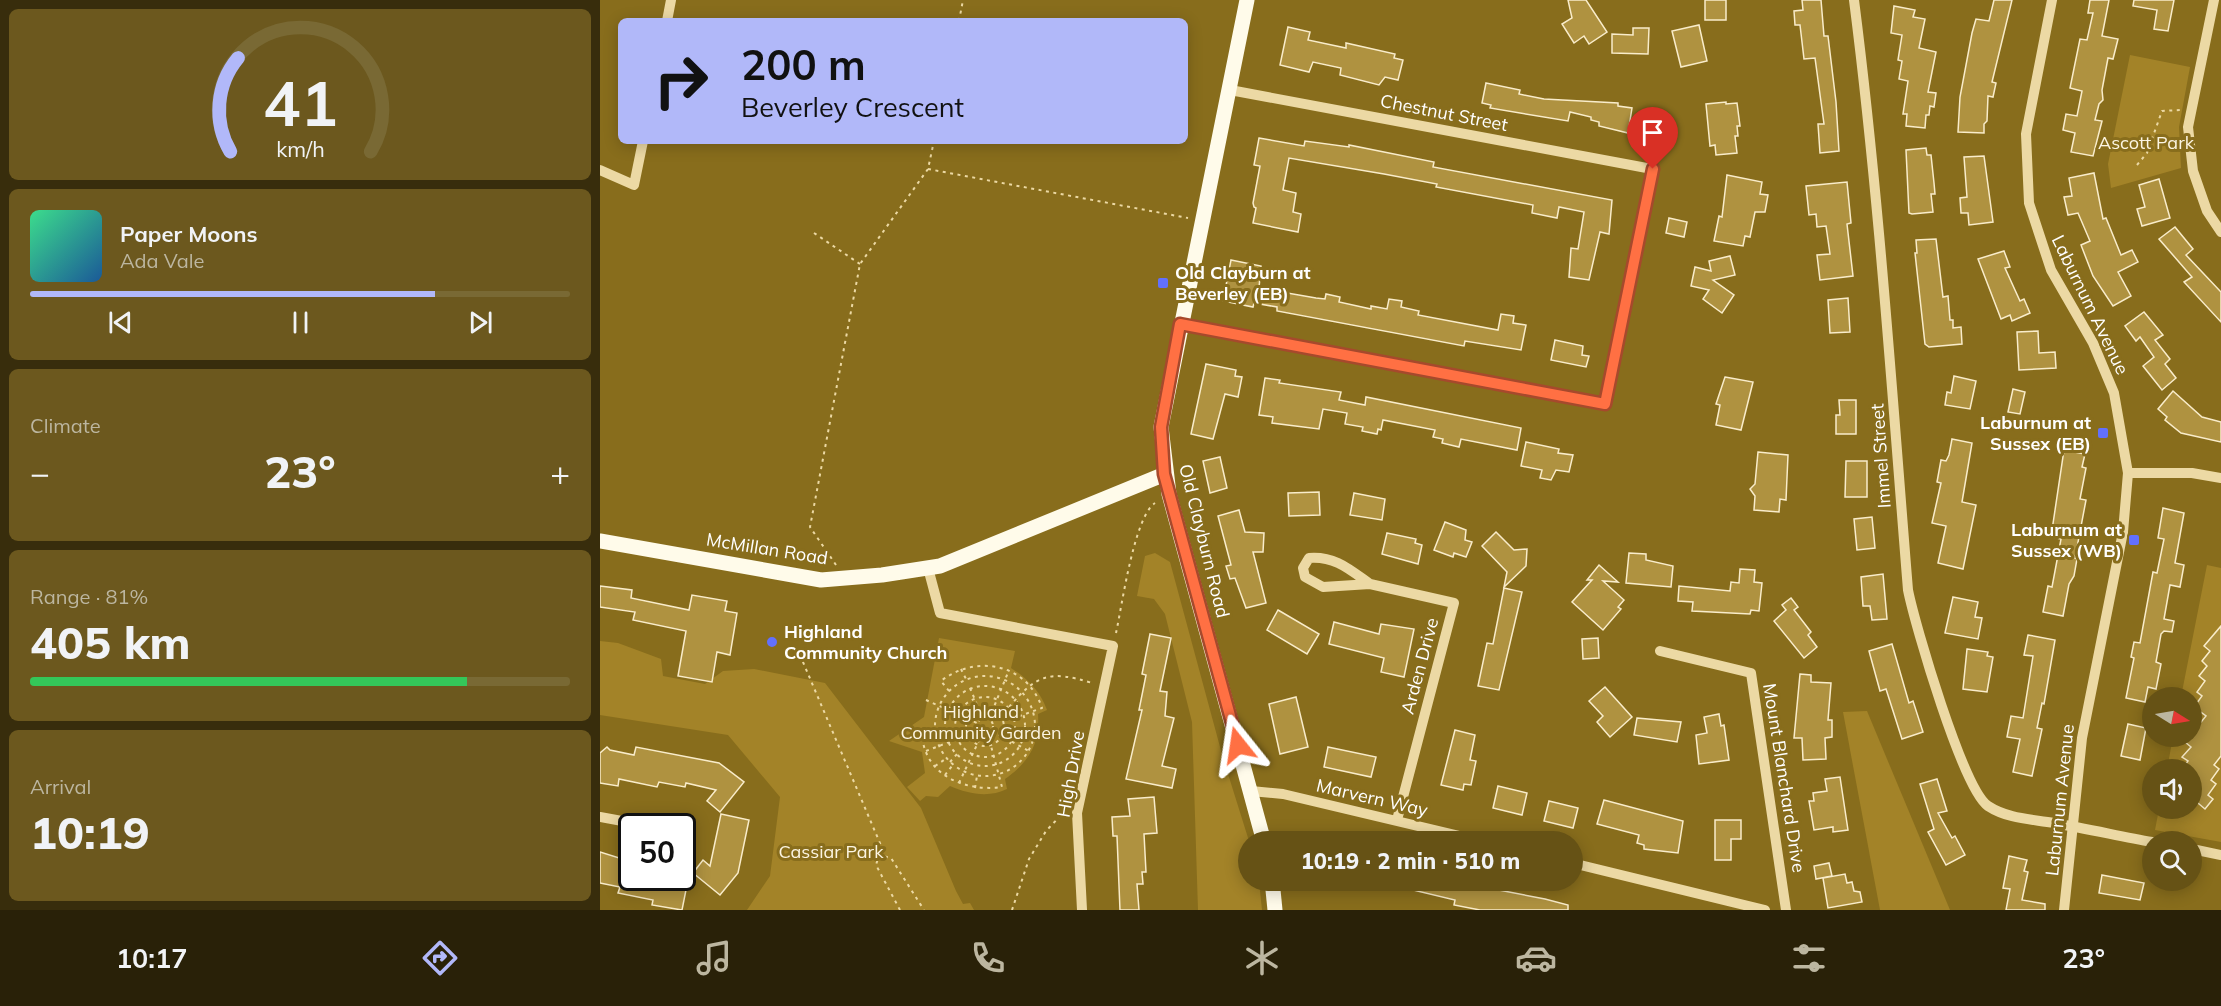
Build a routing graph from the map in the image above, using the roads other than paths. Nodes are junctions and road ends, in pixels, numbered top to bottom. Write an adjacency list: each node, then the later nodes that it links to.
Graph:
1 (671, 0): 6 (street)
2 (1247, 0): 7 (main road, Old Clayburn Road)
3 (1854, 0): 23 (street, Immel Street)
4 (2052, 0): 12 (street, Laburnum Avenue)
5 (2214, 0): 10 (street)
6 (668, 18)
7 (1230, 90): 11 (main road, Old Clayburn Road); 11 (street, Chestnut Street)
8 (642, 144): 9 (street)
9 (600, 170)
10 (2221, 232)
11 (1180, 324): 13 (main road, Old Clayburn Road)
12 (2128, 473): 14 (street); 23 (street, Laburnum Avenue)
13 (1164, 474): 16 (main road, McMillan Road); 19 (main road, Old Clayburn Road)
14 (2221, 478)
15 (600, 541): 16 (main road, McMillan Road)
16 (928, 568): 31 (street, High Drive)
17 (1370, 584): 17 (street, Arden Drive); 22 (street, Arden Drive)
18 (1660, 651): 34 (street, Mount Blanchard Drive)
19 (1251, 790): 22 (street, Marvern Way); 24 (main road, Old Clayburn Road)
20 (600, 817): 21 (street)
21 (618, 820)
22 (1397, 820): 25 (street, Marvern Way)
23 (2073, 826): 26 (street, Immel Street); 35 (street, Laburnum Avenue)
24 (1261, 831)
25 (1441, 831)
26 (2142, 840)
27 (2202, 851): 28 (street)
28 (2221, 855)
29 (1583, 866): 33 (street)
30 (1273, 891): 32 (main road)
31 (1082, 910)
32 (1275, 910)
33 (1765, 910)
34 (1786, 910)
35 (2064, 910)

